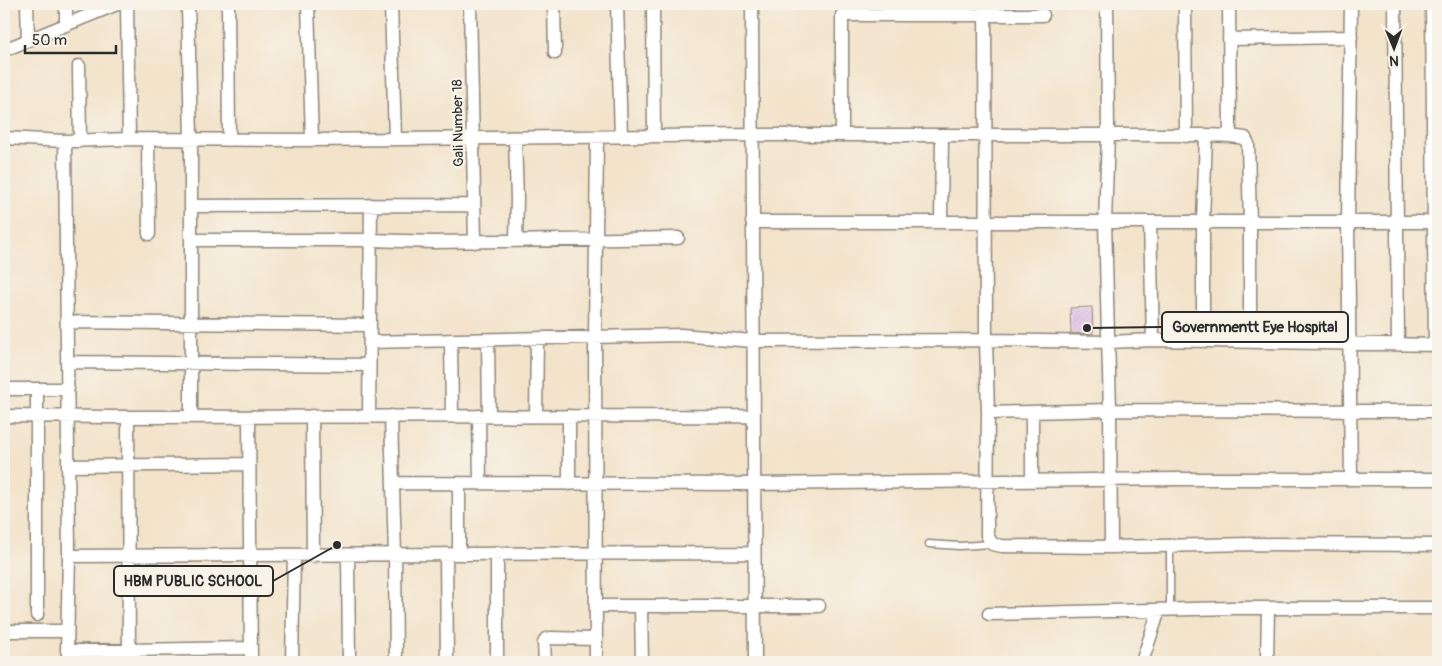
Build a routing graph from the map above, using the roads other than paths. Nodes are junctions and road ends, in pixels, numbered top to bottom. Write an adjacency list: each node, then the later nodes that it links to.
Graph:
1 (27, 4): 26 (street)
2 (66, 4): 23 (street)
3 (127, 4): 44 (street)
4 (188, 4): 47 (street)
5 (228, 4): 48 (street)
6 (308, 4): 49 (street)
7 (391, 4): 46 (street)
8 (470, 4): 42 (street, Gali Number 18)
9 (554, 4): 28 (street)
10 (617, 4): 33 (street)
11 (653, 4): 34 (street)
12 (752, 4): 30 (street)
13 (1107, 4): 36 (street)
14 (1185, 4): 37 (street)
15 (1229, 4): 25 (street)
16 (1351, 4): 24 (street)
17 (1395, 4): 61 (street)
18 (1432, 4): 62 (street)
19 (111, 5): 23 (street)
20 (842, 9): 21 (street); 31 (street)
21 (985, 10): 22 (street); 35 (street)
22 (1043, 15)
23 (66, 25): 26 (street)
24 (1351, 37): 25 (street); 64 (street)
25 (1230, 39): 39 (street)
26 (28, 40): 27 (street)
27 (4, 50)
28 (555, 53)
29 (79, 66): 51 (street)
30 (752, 135): 31 (street); 34 (street); 55 (street)
31 (842, 135): 32 (street)
32 (942, 135): 35 (street); 56 (street)
33 (621, 136): 34 (street); 40 (street)
34 (654, 136)
35 (986, 136): 36 (street); 57 (street)
36 (1108, 136): 37 (street); 58 (street)
37 (1186, 136): 38 (street)
38 (1206, 136): 39 (street); 60 (street)
39 (1230, 136): 63 (street)
40 (597, 137): 43 (street); 69 (street)
41 (4, 138): 50 (street)
42 (474, 138): 43 (street); 46 (street); 53 (street, Gali Number 18)
43 (515, 138): 70 (street)
44 (130, 139): 45 (street); 51 (street)
45 (148, 139): 47 (street); 65 (street)
46 (395, 139): 49 (street)
47 (190, 140): 48 (street); 54 (street)
48 (230, 140): 49 (street)
49 (312, 140)
50 (66, 141): 51 (street); 72 (street)
51 (80, 141)
52 (371, 205): 53 (street); 54 (street); 68 (street)
53 (474, 205): 71 (street, Gali Number 18)
54 (191, 206): 67 (street)
55 (752, 222): 56 (street); 81 (street)
56 (942, 222): 57 (street)
57 (986, 222): 58 (street); 79 (street)
58 (1106, 222): 59 (street); 84 (street)
59 (1150, 222): 60 (street); 80 (street)
60 (1203, 222): 63 (street); 82 (street)
61 (1397, 222): 62 (street); 64 (street); 87 (street)
62 (1436, 222): 88 (street)
63 (1250, 223): 64 (street); 85 (street)
64 (1348, 223): 86 (street)
65 (149, 234)
66 (678, 238): 69 (street)
67 (191, 240): 68 (street); 73 (street)
68 (370, 240): 71 (street); 74 (street)
69 (597, 240): 70 (street); 75 (street)
70 (516, 241): 71 (street)
71 (475, 242)
72 (67, 322): 73 (street); 89 (street)
73 (191, 324): 74 (street); 90 (street)
74 (370, 325): 83 (street)
75 (595, 336): 76 (street); 81 (street); 109 (street)
76 (537, 338): 78 (street); 107 (street)
77 (452, 340): 78 (street); 83 (street); 105 (street)
78 (488, 340): 106 (street)
79 (986, 340): 81 (street); 84 (street); 99 (street)
80 (1154, 340): 82 (street); 84 (street)
81 (752, 341): 110 (street)
82 (1203, 341): 85 (street)
83 (370, 342): 91 (street)
84 (1109, 342): 95 (street)
85 (1250, 342): 86 (street)
86 (1349, 344): 87 (street); 96 (street)
87 (1398, 344): 88 (street)
88 (1437, 345)
89 (68, 362): 90 (street); 94 (street)
90 (192, 363): 91 (street); 113 (street)
91 (370, 365): 103 (street)
92 (4, 389): 93 (street)
93 (37, 389): 94 (street); 101 (street)
94 (68, 389): 111 (street)
95 (1110, 410): 96 (street); 97 (street); 119 (street)
96 (1350, 410): 98 (street); 118 (street)
97 (1032, 412): 99 (street); 122 (street)
98 (1438, 412)
99 (988, 413): 121 (street)
100 (4, 416): 101 (street)
101 (38, 416): 111 (street); 154 (street)
102 (312, 416): 103 (street); 114 (street); 144 (street)
103 (369, 416): 104 (street)
104 (391, 416): 105 (street); 123 (street)
105 (452, 416): 106 (street)
106 (484, 416): 107 (street); 125 (street)
107 (536, 416): 108 (street)
108 (570, 416): 109 (street); 126 (street)
109 (596, 416): 110 (street); 127 (street)
110 (753, 416): 128 (street)
111 (68, 417): 112 (street); 117 (street)
112 (128, 417): 113 (street); 115 (street)
113 (191, 417): 114 (street)
114 (248, 417): 116 (street)
115 (128, 464): 116 (street); 117 (street); 141 (street)
116 (249, 464): 142 (street)
117 (68, 466): 140 (street)
118 (1351, 479): 119 (street); 120 (street)
119 (1111, 480): 122 (street); 133 (street)
120 (1438, 480)
121 (986, 481): 122 (street); 128 (street); 130 (street)
122 (1032, 481)
123 (393, 483): 124 (street); 139 (street)
124 (459, 483): 125 (street); 137 (street)
125 (480, 483): 126 (street)
126 (569, 484): 127 (street)
127 (595, 484): 128 (street); 134 (street)
128 (754, 484): 135 (street)
129 (929, 544): 130 (lane)
130 (992, 544): 133 (street)
131 (1438, 545): 132 (street)
132 (1170, 546): 133 (street); 152 (lane)
133 (1111, 547)
134 (595, 552): 135 (street); 138 (street); 146 (street)
135 (754, 553): 148 (street)
136 (446, 554): 137 (street); 139 (street); 164 (street)
137 (460, 554): 138 (street)
138 (497, 554): 165 (street)
139 (395, 555): 145 (street); 163 (street)
140 (69, 556): 141 (street); 156 (street)
141 (130, 556): 142 (street); 159 (street)
142 (251, 556): 143 (street); 158 (street)
143 (294, 556): 144 (street); 161 (street)
144 (313, 556): 145 (street)
145 (348, 556): 162 (street)
146 (596, 606): 147 (street); 157 (street)
147 (642, 606): 148 (street); 168 (street)
148 (755, 606): 149 (street); 169 (street)
149 (819, 606)
150 (1268, 608): 151 (street); 152 (street); 171 (street)
151 (1438, 608)
152 (1164, 610): 153 (street); 170 (street)
153 (989, 614)
154 (37, 615)
155 (4, 631): 156 (street)
156 (67, 631): 159 (street)
157 (596, 639): 166 (street); 167 (street)
158 (251, 648): 159 (street); 160 (street)
159 (129, 656)
160 (251, 662)
161 (292, 662)
162 (349, 662)
163 (396, 662)
164 (447, 662)
165 (498, 662)
166 (545, 662)
167 (596, 662)
168 (642, 662)
169 (755, 662)
170 (1142, 662)
171 (1267, 662)

